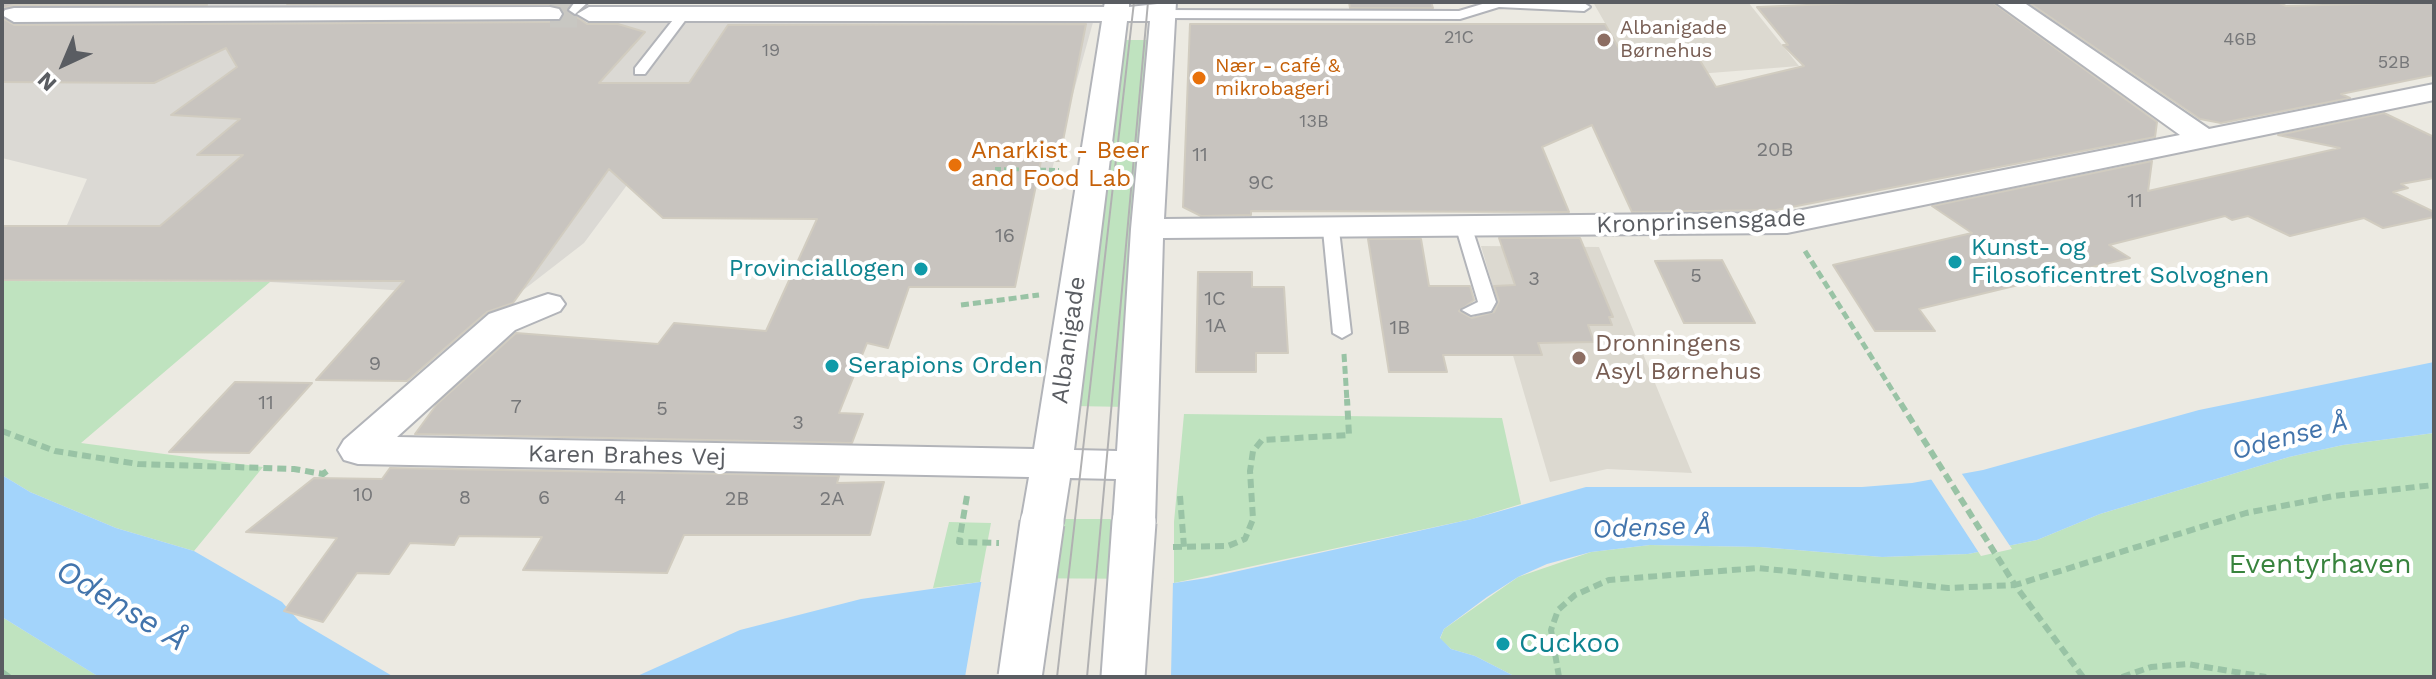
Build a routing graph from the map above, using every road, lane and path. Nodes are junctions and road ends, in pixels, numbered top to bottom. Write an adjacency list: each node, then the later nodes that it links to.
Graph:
1 (2007, 2): 12 (street)
2 (1498, 3): 3 (lane); 5 (lane)
3 (1584, 7)
4 (1116, 8): 5 (street); 8 (street); 26 (street, Albanigade)
5 (1164, 8): 16 (street)
6 (582, 9): 8 (street)
7 (550, 14): 9 (street)
8 (684, 14): 10 (lane)
9 (14, 15)
10 (640, 71)
11 (2434, 92): 12 (street, Kronprinsensgade)
12 (2206, 140): 15 (street, Kronprinsensgade)
13 (995, 169): 14 (path)
14 (1047, 170)
15 (1464, 228): 17 (street, Kronprinsensgade); 22 (lane)
16 (1147, 229): 17 (street, Kronprinsensgade); 27 (street)
17 (1331, 230): 23 (lane)
18 (1810, 257): 32 (path)
19 (1020, 295): 21 (path)
20 (548, 304): 25 (street)
21 (961, 305)
22 (1471, 310)
23 (1343, 341): 28 (path)
24 (2, 431): 25 (path)
25 (358, 450): 26 (street, Karen Brahes Vej)
26 (1052, 461): 27 (street, Karen Brahes Vej); 36 (street, Albanigade, bridge)
27 (1137, 465): 37 (street, bridge)
28 (1179, 484)
29 (969, 485): 31 (path)
30 (2434, 485): 32 (path)
31 (959, 542)
32 (2015, 585): 38 (path); 39 (path)
33 (2, 672): 35 (path)
34 (2236, 673): 40 (path); 41 (path)
35 (9, 677)
36 (1020, 677)
37 (1123, 677)
38 (1559, 677)
39 (2083, 677)
40 (2122, 677)
41 (2266, 677)

